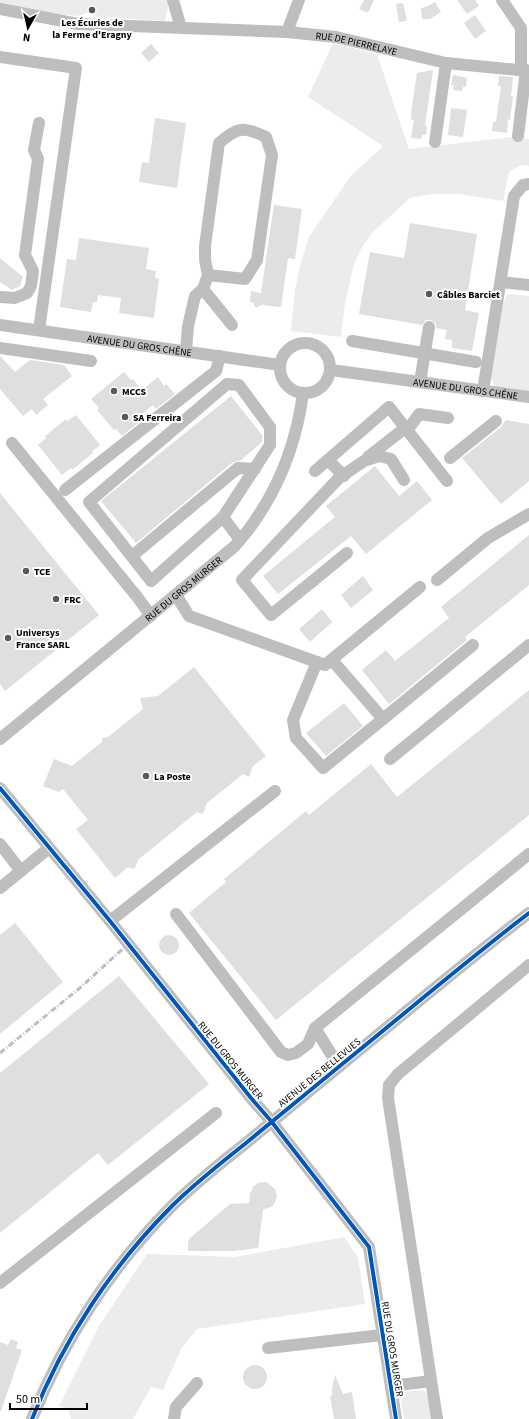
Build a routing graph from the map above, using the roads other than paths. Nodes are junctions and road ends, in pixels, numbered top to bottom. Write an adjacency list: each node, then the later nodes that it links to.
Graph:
1 (173, 0): 5 (street)
2 (299, 0): 6 (street)
3 (502, 0): 9 (street)
4 (0, 9): 5 (street, RUE DE PIERRELAYE)
5 (181, 28): 6 (street, RUE DE PIERRELAYE)
6 (287, 32): 8 (street, RUE DE PIERRELAYE)
7 (0, 57): 22 (street)
8 (446, 63): 9 (street, RUE DE PIERRELAYE); 12 (street)
9 (525, 70): 11 (street)
10 (39, 123): 18 (street)
11 (518, 136)
12 (435, 142)
13 (529, 184): 15 (street)
14 (208, 275): 14 (street); 17 (street)
15 (501, 282): 16 (street); 33 (street)
16 (529, 285)
17 (203, 289): 20 (street); 25 (street)
18 (0, 297)
19 (0, 325): 22 (street, AVENUE DU GROS CHÊNE)
20 (232, 325)
21 (429, 327): 26 (street)
22 (39, 330): 25 (street, AVENUE DU GROS CHÊNE)
23 (352, 341): 26 (street)
24 (0, 348): 28 (street)
25 (186, 351): 27 (street, AVENUE DU GROS CHÊNE)
26 (425, 354): 29 (street); 32 (street)
27 (220, 356): 30 (street, AVENUE DU GROS CHÊNE); 48 (street)
28 (91, 361)
29 (476, 362)
30 (280, 365): 31 (street); 34 (street)
31 (331, 370): 32 (street, AVENUE DU GROS CHÊNE); 34 (street)
32 (420, 382): 33 (street, AVENUE DU GROS CHÊNE)
33 (483, 391): 35 (street, AVENUE DU GROS CHÊNE)
34 (303, 393): 51 (street, RUE DU GROS MURGER)
35 (529, 397)
36 (448, 418): 38 (street)
37 (496, 421): 40 (street)
38 (406, 429): 41 (street); 42 (street); 47 (street)
39 (12, 443): 57 (street)
40 (450, 458)
41 (328, 460): 44 (street); 45 (street)
42 (364, 461): 45 (street); 46 (street)
43 (255, 469): 50 (street); 53 (street); 53 (street)
44 (315, 471)
45 (344, 476): 52 (street)
46 (404, 480)
47 (447, 480)
48 (65, 490)
49 (529, 514): 54 (street)
50 (223, 517): 51 (street); 53 (street)
51 (240, 540): 56 (street, RUE DU GROS MURGER)
52 (347, 553)
53 (132, 556)
54 (437, 580)
55 (420, 587): 60 (street)
56 (176, 595): 57 (street, RUE DU GROS MURGER); 61 (street)
57 (151, 616): 63 (street, RUE DU GROS MURGER)
58 (473, 645): 62 (street)
59 (529, 645): 64 (street)
60 (332, 660): 61 (street); 62 (street)
61 (317, 662): 62 (street)
62 (383, 719)
63 (0, 740)
64 (390, 759)
65 (0, 788): 68 (street, RUE DU GROS MURGER)
66 (275, 791): 74 (street)
67 (0, 844): 70 (street)
68 (49, 848): 70 (street); 74 (street, RUE DU GROS MURGER)
69 (529, 854): 76 (street)
70 (21, 871): 71 (street)
71 (0, 888)
72 (529, 912): 77 (street, AVENUE DES BELLEVUES)
73 (176, 914): 76 (street)
74 (110, 921): 79 (street, RUE DU GROS MURGER)
75 (529, 965): 83 (street)
76 (315, 1028): 77 (street)
77 (339, 1067): 79 (street, AVENUE DES BELLEVUES)
78 (216, 1113): 80 (street)
79 (271, 1121): 81 (street, RUE DU GROS MURGER); 86 (street, AVENUE DES BELLEVUES)
80 (0, 1283)
81 (382, 1335): 82 (street); 85 (street, RUE DU GROS MURGER)
82 (268, 1348)
83 (431, 1381): 85 (street); 89 (street)
84 (197, 1383): 87 (street)
85 (391, 1386): 88 (street, RUE DU GROS MURGER)
86 (32, 1419)
87 (174, 1419)
88 (396, 1419)
89 (437, 1419)

